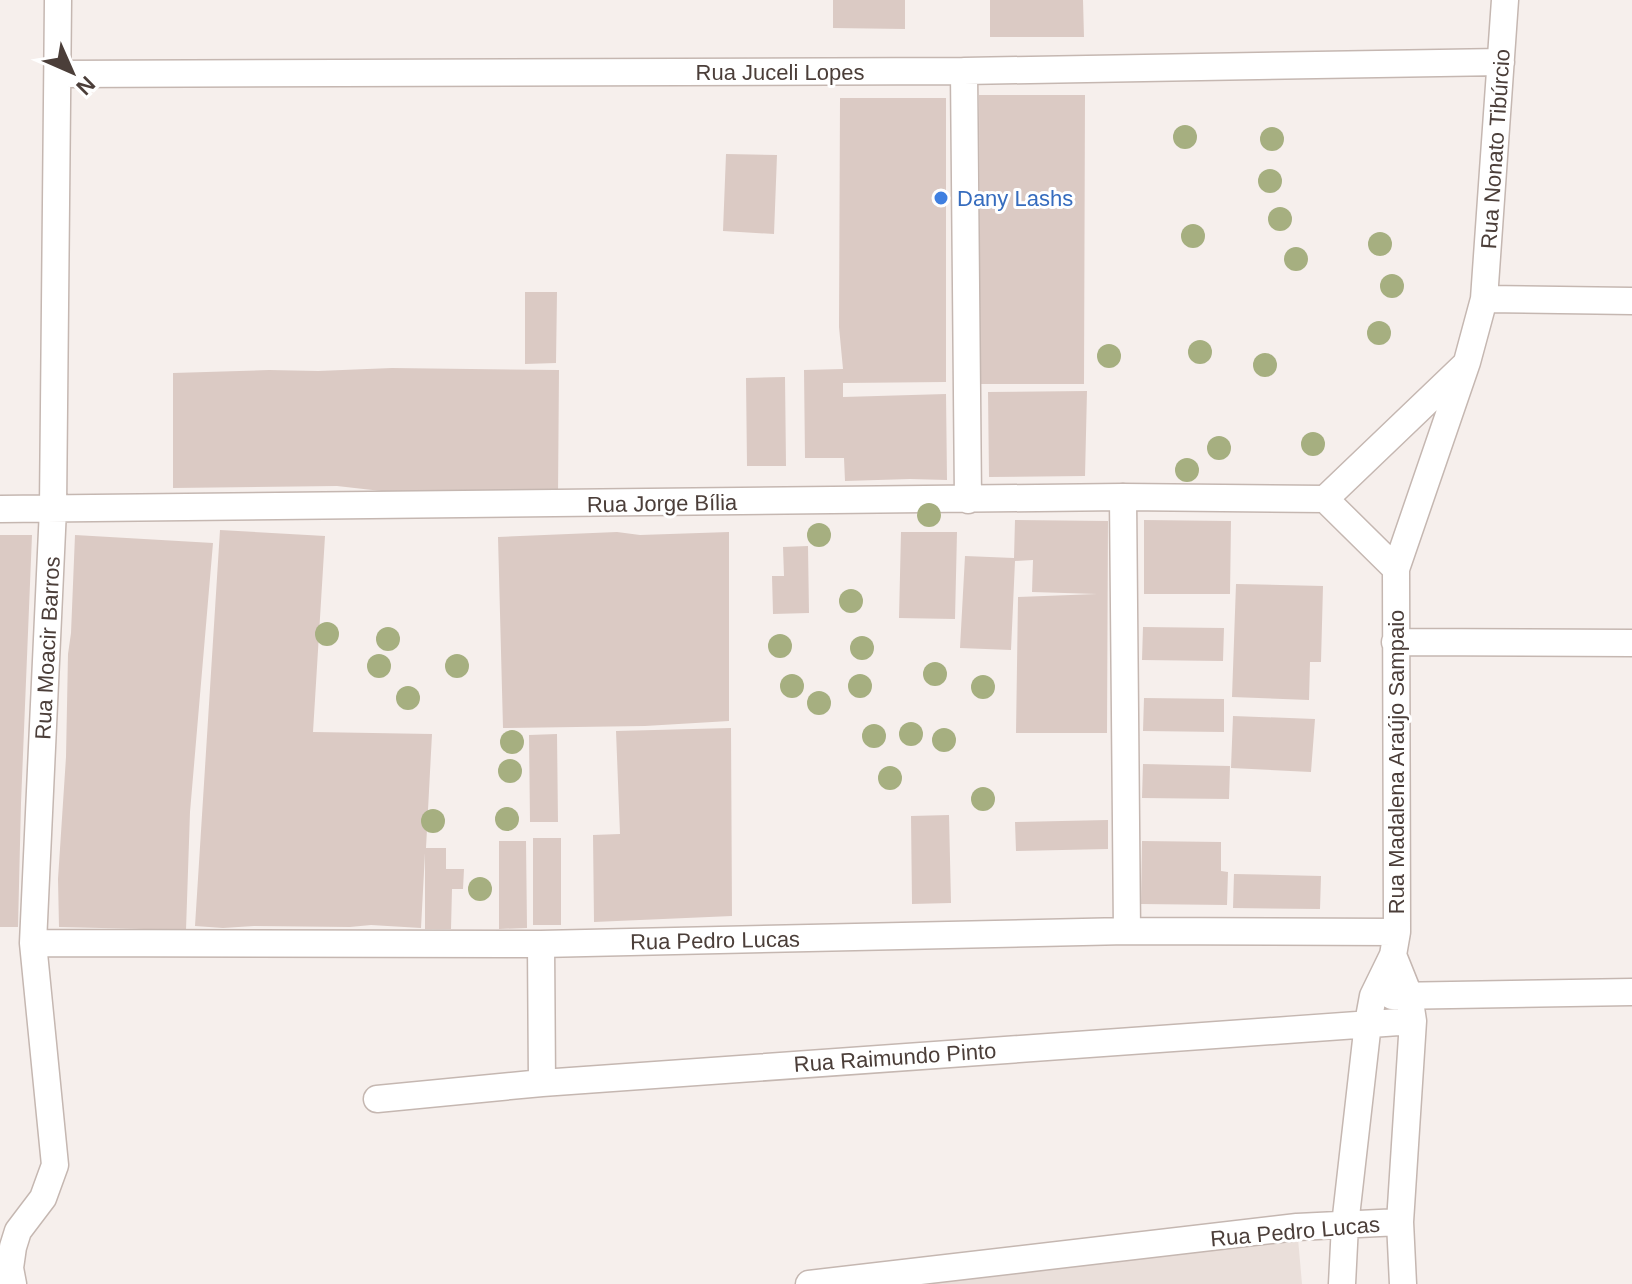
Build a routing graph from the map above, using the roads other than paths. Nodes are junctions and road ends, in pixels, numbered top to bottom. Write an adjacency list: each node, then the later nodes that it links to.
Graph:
1 (58, 0): 5 (street, Rua Moacir Barros)
2 (1505, 0): 3 (street, Rua Nonato Tibúrcio)
3 (1501, 62): 4 (street, Rua Juceli Lopes); 6 (street, Rua Nonato Tibúrcio)
4 (964, 71): 5 (street, Rua Juceli Lopes); 11 (street)
5 (59, 74): 13 (street, Rua Moacir Barros)
6 (1484, 299): 7 (street); 8 (street, Rua Madalena Araújo Sampaio)
7 (1632, 301)
8 (1467, 362): 10 (street); 14 (street, Rua Madalena Araújo Sampaio)
9 (1123, 497): 10 (street, Rua Jorge Bília); 11 (street, Rua Jorge Bília); 17 (street)
10 (1325, 499): 14 (street)
11 (968, 500): 13 (street, Rua Jorge Bília)
12 (0, 509): 13 (street, Rua Jorge Bília)
13 (53, 509): 18 (street, Rua Moacir Barros)
14 (1396, 569): 15 (street, Rua Madalena Araújo Sampaio)
15 (1395, 642): 16 (street); 19 (street, Rua Madalena Araújo Sampaio)
16 (1632, 643)
17 (1127, 931): 19 (street, Rua Pedro Lucas); 20 (street, Rua Pedro Lucas)
18 (33, 943): 20 (street, Rua Pedro Lucas); 30 (street, Rua Moacir Barros)
19 (1395, 943): 22 (street, Rua Madalena Araújo Sampaio); 23 (street, Rua Madalena Araújo Sampaio)
20 (541, 944): 26 (street)
21 (1632, 992): 22 (street)
22 (1409, 995): 23 (street); 24 (street, Rua Madalena Araújo Sampaio)
23 (1373, 996): 25 (street, Rua Madalena Araújo Sampaio)
24 (1413, 1021): 25 (street, Rua Raimundo Pinto); 28 (street, Rua Madalena Araújo Sampaio)
25 (1368, 1023): 26 (street, Rua Raimundo Pinto); 29 (street, Rua Madalena Araújo Sampaio)
26 (542, 1083): 27 (street, Rua Raimundo Pinto)
27 (377, 1099)
28 (1400, 1222): 29 (street, Rua Pedro Lucas); 33 (street, Rua Madalena Araújo Sampaio)
29 (1345, 1225): 31 (street, Rua Pedro Lucas); 32 (street, Rua Madalena Araújo Sampaio)
30 (13, 1284)
31 (809, 1284)
32 (1342, 1284)
33 (1403, 1284)

